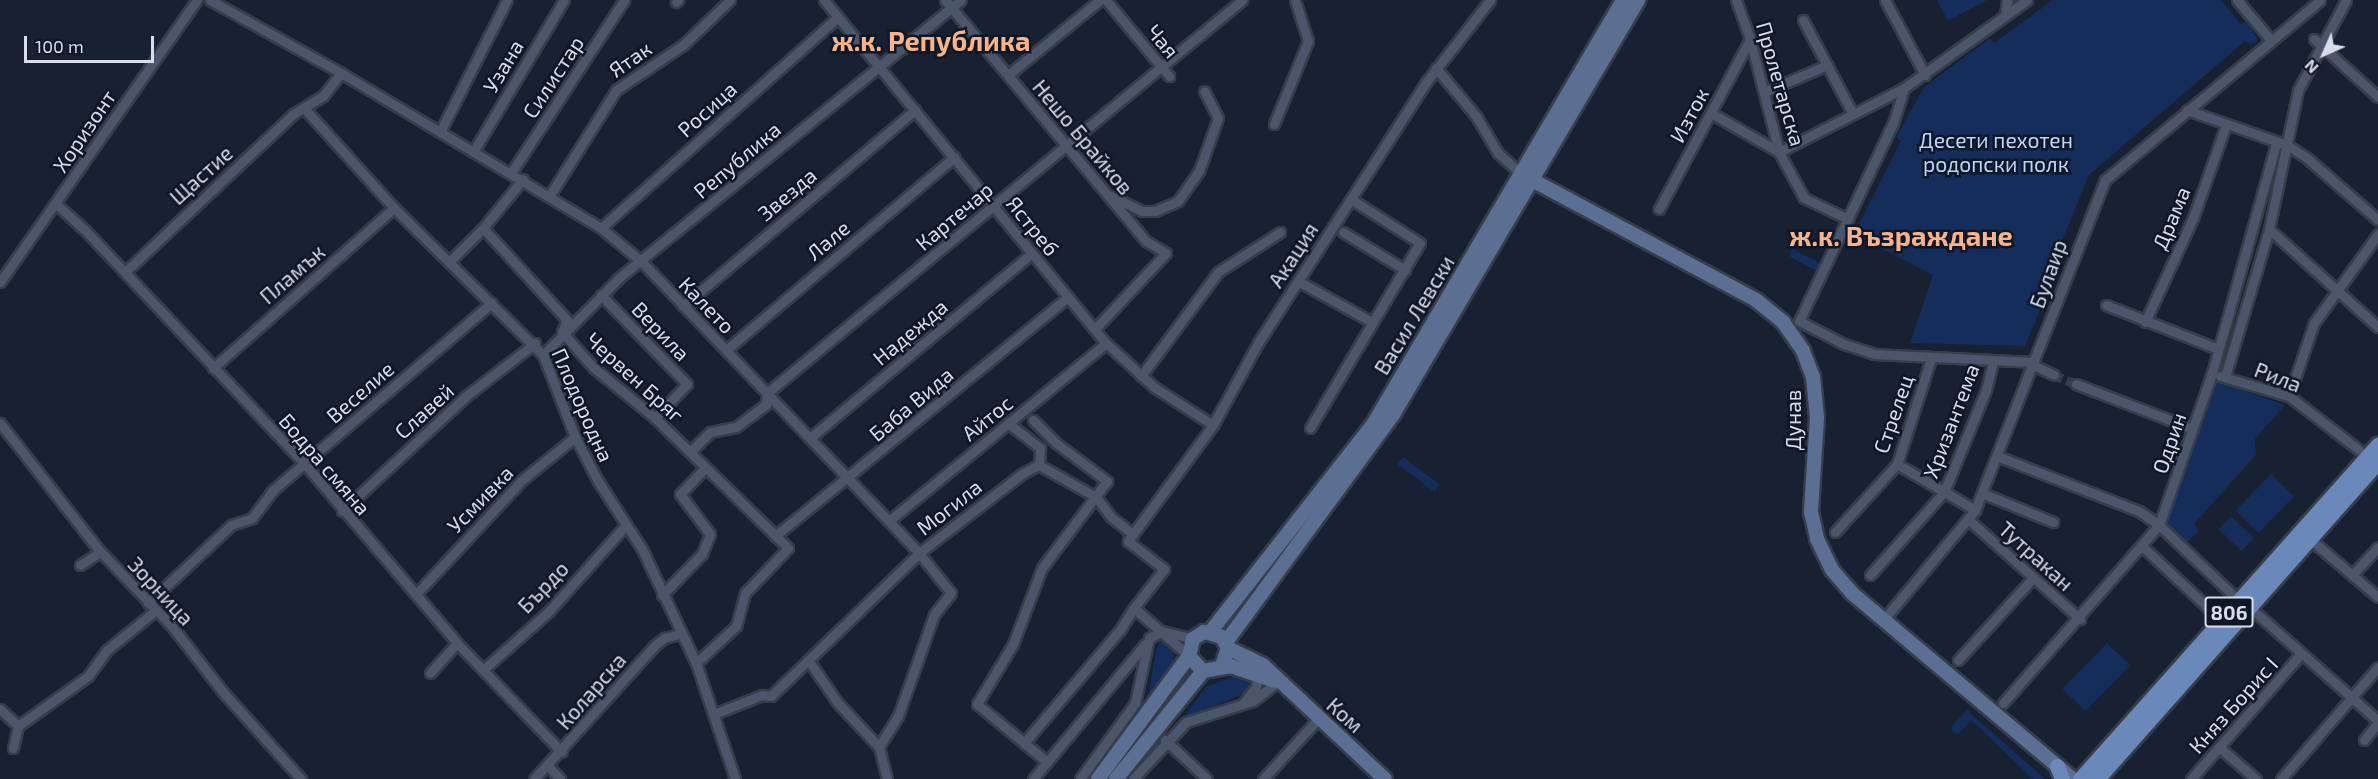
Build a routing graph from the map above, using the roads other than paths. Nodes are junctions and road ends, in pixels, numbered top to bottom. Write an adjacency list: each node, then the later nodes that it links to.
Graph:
1 (197, 0): 62 (street, Хоризонт)
2 (210, 0): 34 (street, Калето)
3 (507, 0): 49 (street)
4 (564, 0): 53 (street, Узана)
5 (624, 0): 56 (street, Силистар)
6 (730, 0): 60 (street, Ятак)
7 (824, 0): 25 (street, Ястреб)
8 (961, 0): 23 (street, Република)
9 (1100, 0): 35 (street)
10 (1106, 0): 32 (street, Чая)
11 (1242, 0): 32 (street, Картечар)
12 (1295, 0): 47 (street)
13 (1490, 0): 33 (street, Акация)
14 (1623, 0): 57 (main road, Васил Левски)
15 (1638, 0): 57 (main road, Васил Левски)
16 (1736, 0): 27 (street, Пролетарска)
17 (1885, 0): 36 (street)
18 (2007, 0): 24 (street)
19 (2027, 0): 24 (street)
20 (2237, 0): 28 (street)
21 (2320, 0): 28 (street, Булаир)
22 (2346, 0): 29 (street)
23 (949, 4): 31 (street, Република); 35 (street, Нешо Брайков)
24 (2006, 15): 36 (street)
25 (838, 16): 31 (street, Ястреб); 69 (street, Росица)
26 (1803, 20): 30 (street)
27 (1750, 39): 40 (street, Пролетарска); 46 (street, Изток)
28 (2270, 39): 44 (street, Булаир)
29 (2317, 42): 41 (street); 51 (street)
30 (1827, 65): 40 (street); 45 (street)
31 (878, 66): 43 (street, Ястреб); 76 (street, Република)
32 (1161, 67): 37 (street, Чая); 52 (street, Картечар)
33 (1436, 68): 57 (street, Дунав); 61 (street, Акация)
34 (341, 72): 42 (street, Щастие); 49 (street, Калето)
35 (1008, 75): 52 (street, Нешо Брайков)
36 (1925, 75): 38 (street)
37 (1169, 76)
38 (1904, 88): 45 (street); 66 (street)
39 (1204, 91): 59 (street)
40 (1764, 92): 54 (street, Пролетарска)
41 (2378, 97)
42 (304, 108): 64 (street, Плодородна); 78 (street, Щастие)
43 (915, 110): 55 (street, Ястреб); 86 (street, Звезда)
44 (2187, 110): 48 (street); 99 (street, Булаир)
45 (1852, 112): 54 (street)
46 (1711, 114): 54 (street); 65 (street, Изток)
47 (1274, 124)
48 (2226, 125): 50 (street); 88 (street, Драма)
49 (440, 132): 53 (street, Калето)
50 (2276, 144): 51 (street); 94 (street, Одрин)
51 (2287, 145): 67 (street); 70 (street)
52 (1067, 146): 59 (street, Нешо Брайков); 63 (street, Картечар)
53 (473, 152): 56 (street, Калето)
54 (1779, 152): 66 (street, Пролетарска)
55 (954, 157): 63 (street, Ястреб); 95 (street, Лале)
56 (511, 173): 58 (street, Калето)
57 (1527, 177): 158 (main road, Дунав); 161 (main road, Васил Левски); 166 (main road, Васил Левски)
58 (523, 180): 60 (street, Калето); 68 (street)
59 (1106, 194): 90 (street, Нешо Брайков)
60 (550, 195): 69 (street, Калето)
61 (1351, 199): 77 (street); 79 (street, Акация)
62 (56, 204): 78 (street, Бодра смяна); 80 (street, Хоризонт)
63 (994, 206): 74 (street, Ястреб); 106 (street, Картечар)
64 (394, 208): 75 (street, Плодородна); 100 (street, Пламък)
65 (1659, 209)
66 (1848, 219): 97 (street)
67 (2378, 220)
68 (483, 228): 75 (street); 91 (street, Червен Бряг)
69 (601, 228): 76 (street, Калето)
70 (2269, 229): 81 (street); 104 (street)
71 (1280, 232): 103 (street)
72 (1343, 232): 77 (street)
73 (2378, 234): 81 (street)
74 (1032, 253): 83 (street, Ястреб); 116 (street, Надежда)
75 (449, 262): 84 (street, Плодородна)
76 (642, 262): 82 (street, Република); 86 (street, Калето)
77 (1405, 270): 87 (street)
78 (124, 272): 100 (street, Бодра смяна)
79 (1298, 281): 87 (street); 112 (street, Акация)
80 (0, 282)
81 (2337, 291): 89 (street); 107 (street)
82 (601, 295): 91 (street, Република); 108 (street, Верила)
83 (1068, 297): 90 (street, Ястреб); 126 (street, Баба Вида)
84 (491, 303): 92 (street, Плодородна); 122 (street, Веселие)
85 (2106, 305): 88 (street)
86 (683, 306): 95 (street, Калето)
87 (1372, 322): 113 (street)
88 (2145, 322): 94 (street)
89 (2378, 327)
90 (1095, 329): 93 (street, Ястреб)
91 (562, 332): 96 (street, Република); 108 (street, Червен Бряг)
92 (535, 343): 96 (street, Плодородна); 131 (street, Славей)
93 (1106, 343): 103 (street, Ястреб); 111 (street, Айтос)
94 (2218, 349): 101 (street, Одрин)
95 (726, 350): 106 (street, Калето)
96 (543, 355): 115 (street, Плодородна)
97 (1931, 358): 98 (street); 123 (street, Стрелец)
98 (1993, 361): 99 (street); 127 (street, Хризантема)
99 (2033, 364): 102 (street); 120 (street, Булаир)
100 (213, 368): 122 (street, Бодра смяна)
101 (2212, 373): 104 (street, Рила); 114 (street, Одрин)
102 (2054, 375)
103 (1141, 376): 112 (street, Ястреб)
104 (2225, 377): 107 (street, Рила)
105 (2076, 384): 114 (street)
106 (767, 393): 116 (street, Калето); 118 (street, Картечар)
107 (2289, 396): 119 (street, Рила)
108 (655, 418): 118 (street, Червен Бряг)
109 (1034, 420): 129 (street)
110 (0, 423): 143 (street, Зорница)
111 (1008, 423): 124 (street); 132 (street, Айтос)
112 (1213, 424): 138 (street, Акация)
113 (1310, 428)
114 (2193, 429): 135 (street, Одрин)
115 (575, 437): 136 (street, Плодородна); 149 (street, Усмивка)
116 (810, 438): 126 (street, Калето)
117 (2378, 445): 211 (main road, 806)
118 (690, 452): 125 (street, Червен Бряг)
119 (2363, 453)
120 (1997, 456): 128 (street, Булаир); 135 (street)
121 (2378, 461): 140 (main road, 806)
122 (304, 463): 131 (street, Бодра смяна); 153 (street, Веселие)
123 (1897, 464): 127 (street, Тутракан); 137 (street, Стрелец)
124 (1039, 465): 129 (street); 144 (street, Могила)
125 (706, 467): 139 (street, Червен Бряг); 150 (street)
126 (849, 479): 132 (street, Калето); 139 (street, Баба Вида)
127 (1944, 492): 130 (street, Тутракан); 146 (street, Хризантема)
128 (1982, 494): 130 (street, Булаир); 134 (street)
129 (1096, 497): 138 (street); 189 (street)
130 (1975, 510): 133 (street, Булаир)
131 (342, 511): 149 (street, Бодра смяна)
132 (890, 520): 144 (street, Калето)
133 (1969, 520): 148 (street, Тутракан); 158 (street, Булаир)
134 (2053, 522)
135 (2160, 525): 141 (street, Одрин); 152 (street)
136 (625, 526): 150 (street, Плодородна); 174 (street, Бърдо)
137 (1835, 532)
138 (1133, 534): 154 (street)
139 (776, 536): 171 (street)
140 (2310, 539): 147 (street); 212 (main road, 806)
141 (2143, 547): 157 (street); 159 (street, Одрин)
142 (2378, 547): 147 (street)
143 (100, 552): 145 (street); 153 (street, Зорница)
144 (919, 553): 170 (street, Могила); 190 (street, Калето)
145 (80, 565)
146 (1870, 575)
147 (2352, 575): 151 (street)
148 (2033, 578): 159 (street, Тутракан); 169 (street)
149 (417, 593): 164 (street, Бодра смяна)
150 (662, 595): 162 (street, Плодородна)
151 (2378, 597)
152 (2237, 599)
153 (148, 603): 155 (street, Зорница)
154 (1134, 608): 160 (street); 189 (street)
155 (156, 610): 186 (street); 197 (street, Зорница)
156 (2254, 612): 167 (street)
157 (2219, 618)
158 (1884, 619): 196 (main road, Дунав)
159 (2080, 619): 181 (street, Одрин)
160 (1162, 631): 163 (street); 165 (street); 168 (street)
161 (1211, 631): 163 (main road); 166 (main road)
162 (680, 634): 171 (street, Плодородна); 193 (street, Коларска)
163 (1193, 639): 168 (main road)
164 (457, 643): 174 (street, Бодра смяна); 176 (street)
165 (1145, 644): 194 (street); 203 (street)
166 (1227, 645): 172 (main road); 178 (main road, Ком)
167 (2301, 654): 179 (street); 191 (street, Княз Борис I)
168 (1189, 656): 175 (main road); 204 (main road)
169 (1958, 660)
170 (809, 661): 183 (street, Могила); 190 (street)
171 (696, 663): 183 (street, Плодородна)
172 (1222, 666): 175 (main road); 177 (main road)
173 (2378, 667): 179 (street)
174 (484, 669): 193 (street, Бодра смяна)
175 (1203, 671): 205 (main road)
176 (430, 673)
177 (1258, 674): 178 (main road); 180 (street)
178 (1277, 682): 180 (street); 184 (main road, Ком)
179 (2351, 697): 185 (street); 215 (street)
180 (1244, 702): 188 (street)
181 (2003, 703)
182 (0, 709): 186 (street)
183 (714, 714): 200 (street, Плодородна)
184 (1318, 719): 208 (street); 209 (main road, Ком)
185 (2378, 722): 187 (street)
186 (18, 726): 192 (street)
187 (2364, 740)
188 (1165, 741): 206 (street); 207 (street)
189 (1024, 743): 194 (street)
190 (879, 747): 201 (street)
191 (2219, 747): 213 (street, Княз Борис I); 214 (street)
192 (13, 748)
193 (562, 752): 195 (street, Коларска)
194 (1047, 762): 202 (street)
195 (548, 766): 198 (street, Коларска); 199 (street)
196 (2060, 772): 210 (main road, Дунав)
197 (301, 779)
198 (534, 779)
199 (560, 779)
200 (735, 779)
201 (887, 779)
202 (1032, 779)
203 (1080, 779)
204 (1098, 779)
205 (1116, 779)
206 (1133, 779)
207 (1207, 779)
208 (1263, 779)
209 (1385, 779)
210 (2073, 779)
211 (2080, 779)
212 (2097, 779)
213 (2191, 779)
214 (2256, 779)
215 (2281, 779)

